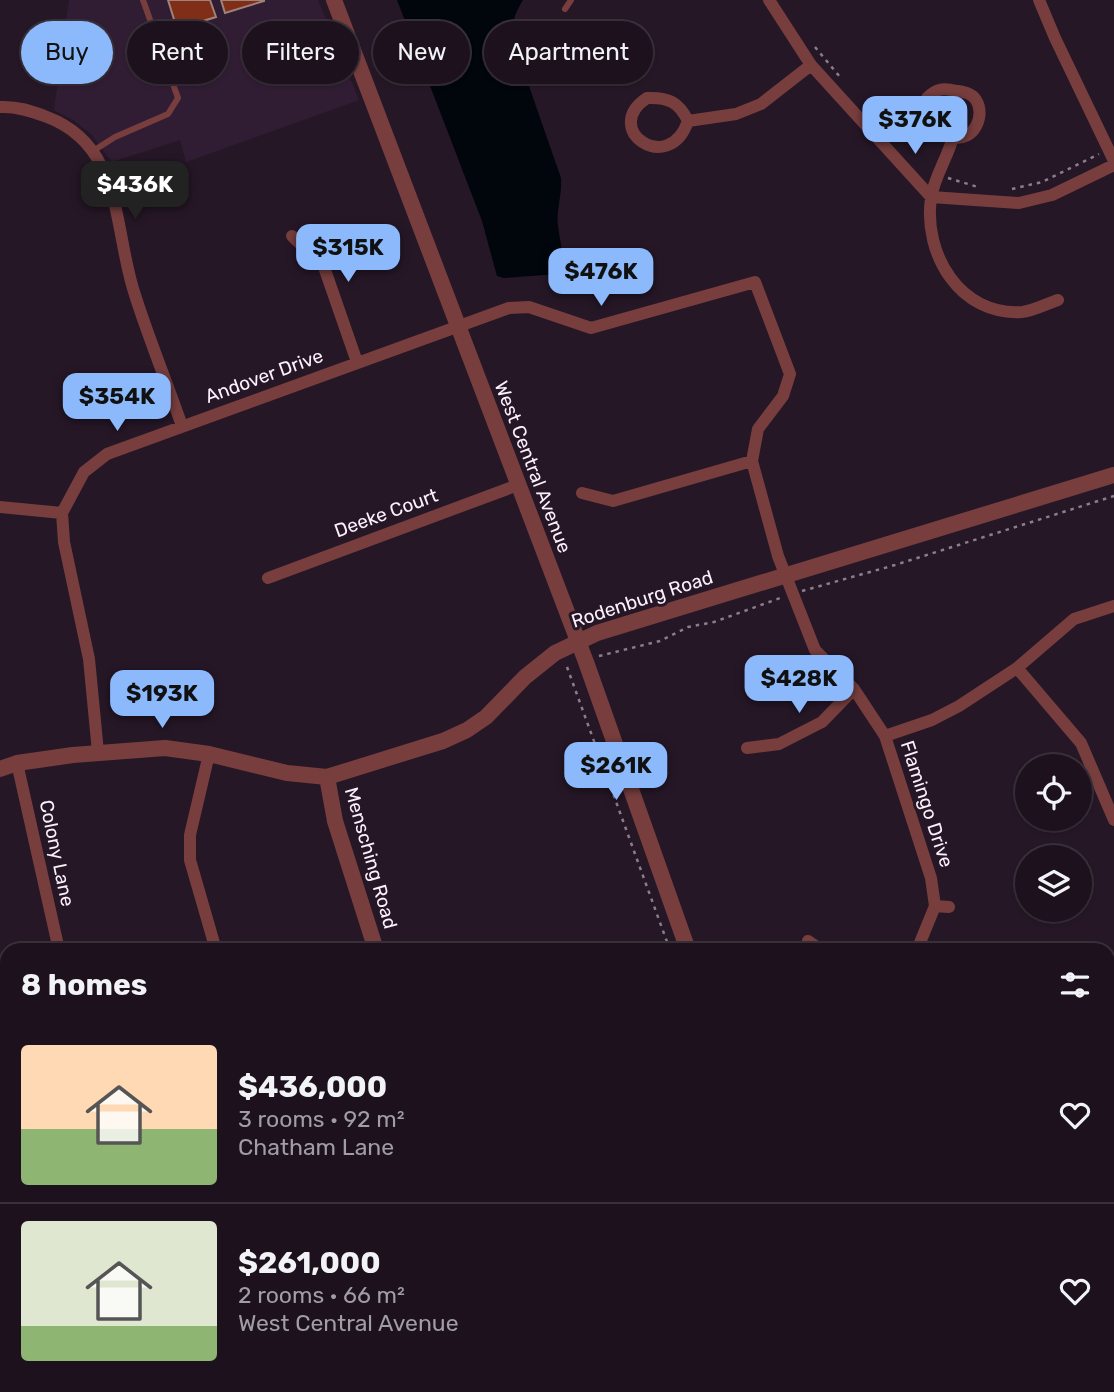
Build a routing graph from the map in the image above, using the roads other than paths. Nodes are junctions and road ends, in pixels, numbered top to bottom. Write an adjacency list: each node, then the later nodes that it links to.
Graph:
1 (144, 0): 11 (lane)
2 (334, 0): 16 (street, West Central Avenue)
3 (571, 0): 6 (lane)
4 (769, 0): 7 (street)
5 (1039, 0): 12 (street)
6 (565, 9)
7 (811, 65): 9 (street); 13 (street)
8 (0, 107): 11 (street)
9 (688, 121): 9 (street)
10 (953, 137): 10 (street); 13 (street)
11 (93, 151): 18 (street)
12 (1114, 163): 13 (street)
13 (931, 197): 15 (street)
14 (292, 236): 17 (street)
15 (1058, 300)
16 (457, 326): 17 (street, Andover Drive); 19 (street, Andover Drive); 21 (street, West Central Avenue)
17 (357, 362): 18 (street, Andover Drive)
18 (183, 426): 24 (street, Andover Drive)
19 (752, 461): 22 (street); 25 (street, Flamingo Drive)
20 (1114, 475): 25 (street, Rodenburg Road)
21 (518, 485): 26 (street, Deeke Court); 28 (street, West Central Avenue)
22 (582, 493)
23 (0, 507): 24 (street)
24 (62, 513): 33 (street)
25 (786, 576): 28 (street, Rodenburg Road); 30 (street, Flamingo Drive)
26 (268, 578)
27 (1114, 606): 29 (street)
28 (577, 642): 37 (street, Rodenburg Road); 45 (street, West Central Avenue)
29 (1017, 668): 31 (street); 38 (street)
30 (855, 689): 31 (street, Flamingo Drive); 32 (street)
31 (885, 736): 39 (street, Flamingo Drive)
32 (747, 748)
33 (98, 752): 34 (street, Rodenburg Road); 35 (street, Rodenburg Road)
34 (209, 754): 37 (street, Rodenburg Road); 43 (street)
35 (17, 763): 36 (street, Rodenburg Road); 42 (street, Colony Lane)
36 (0, 769)
37 (327, 778): 44 (street, Mensching Road)
38 (1114, 820)
39 (935, 906): 40 (street); 47 (street)
40 (949, 907)
41 (808, 941): 46 (street)
42 (57, 943)
43 (214, 943)
44 (374, 943)
45 (685, 943)
46 (811, 943)
47 (920, 943)

